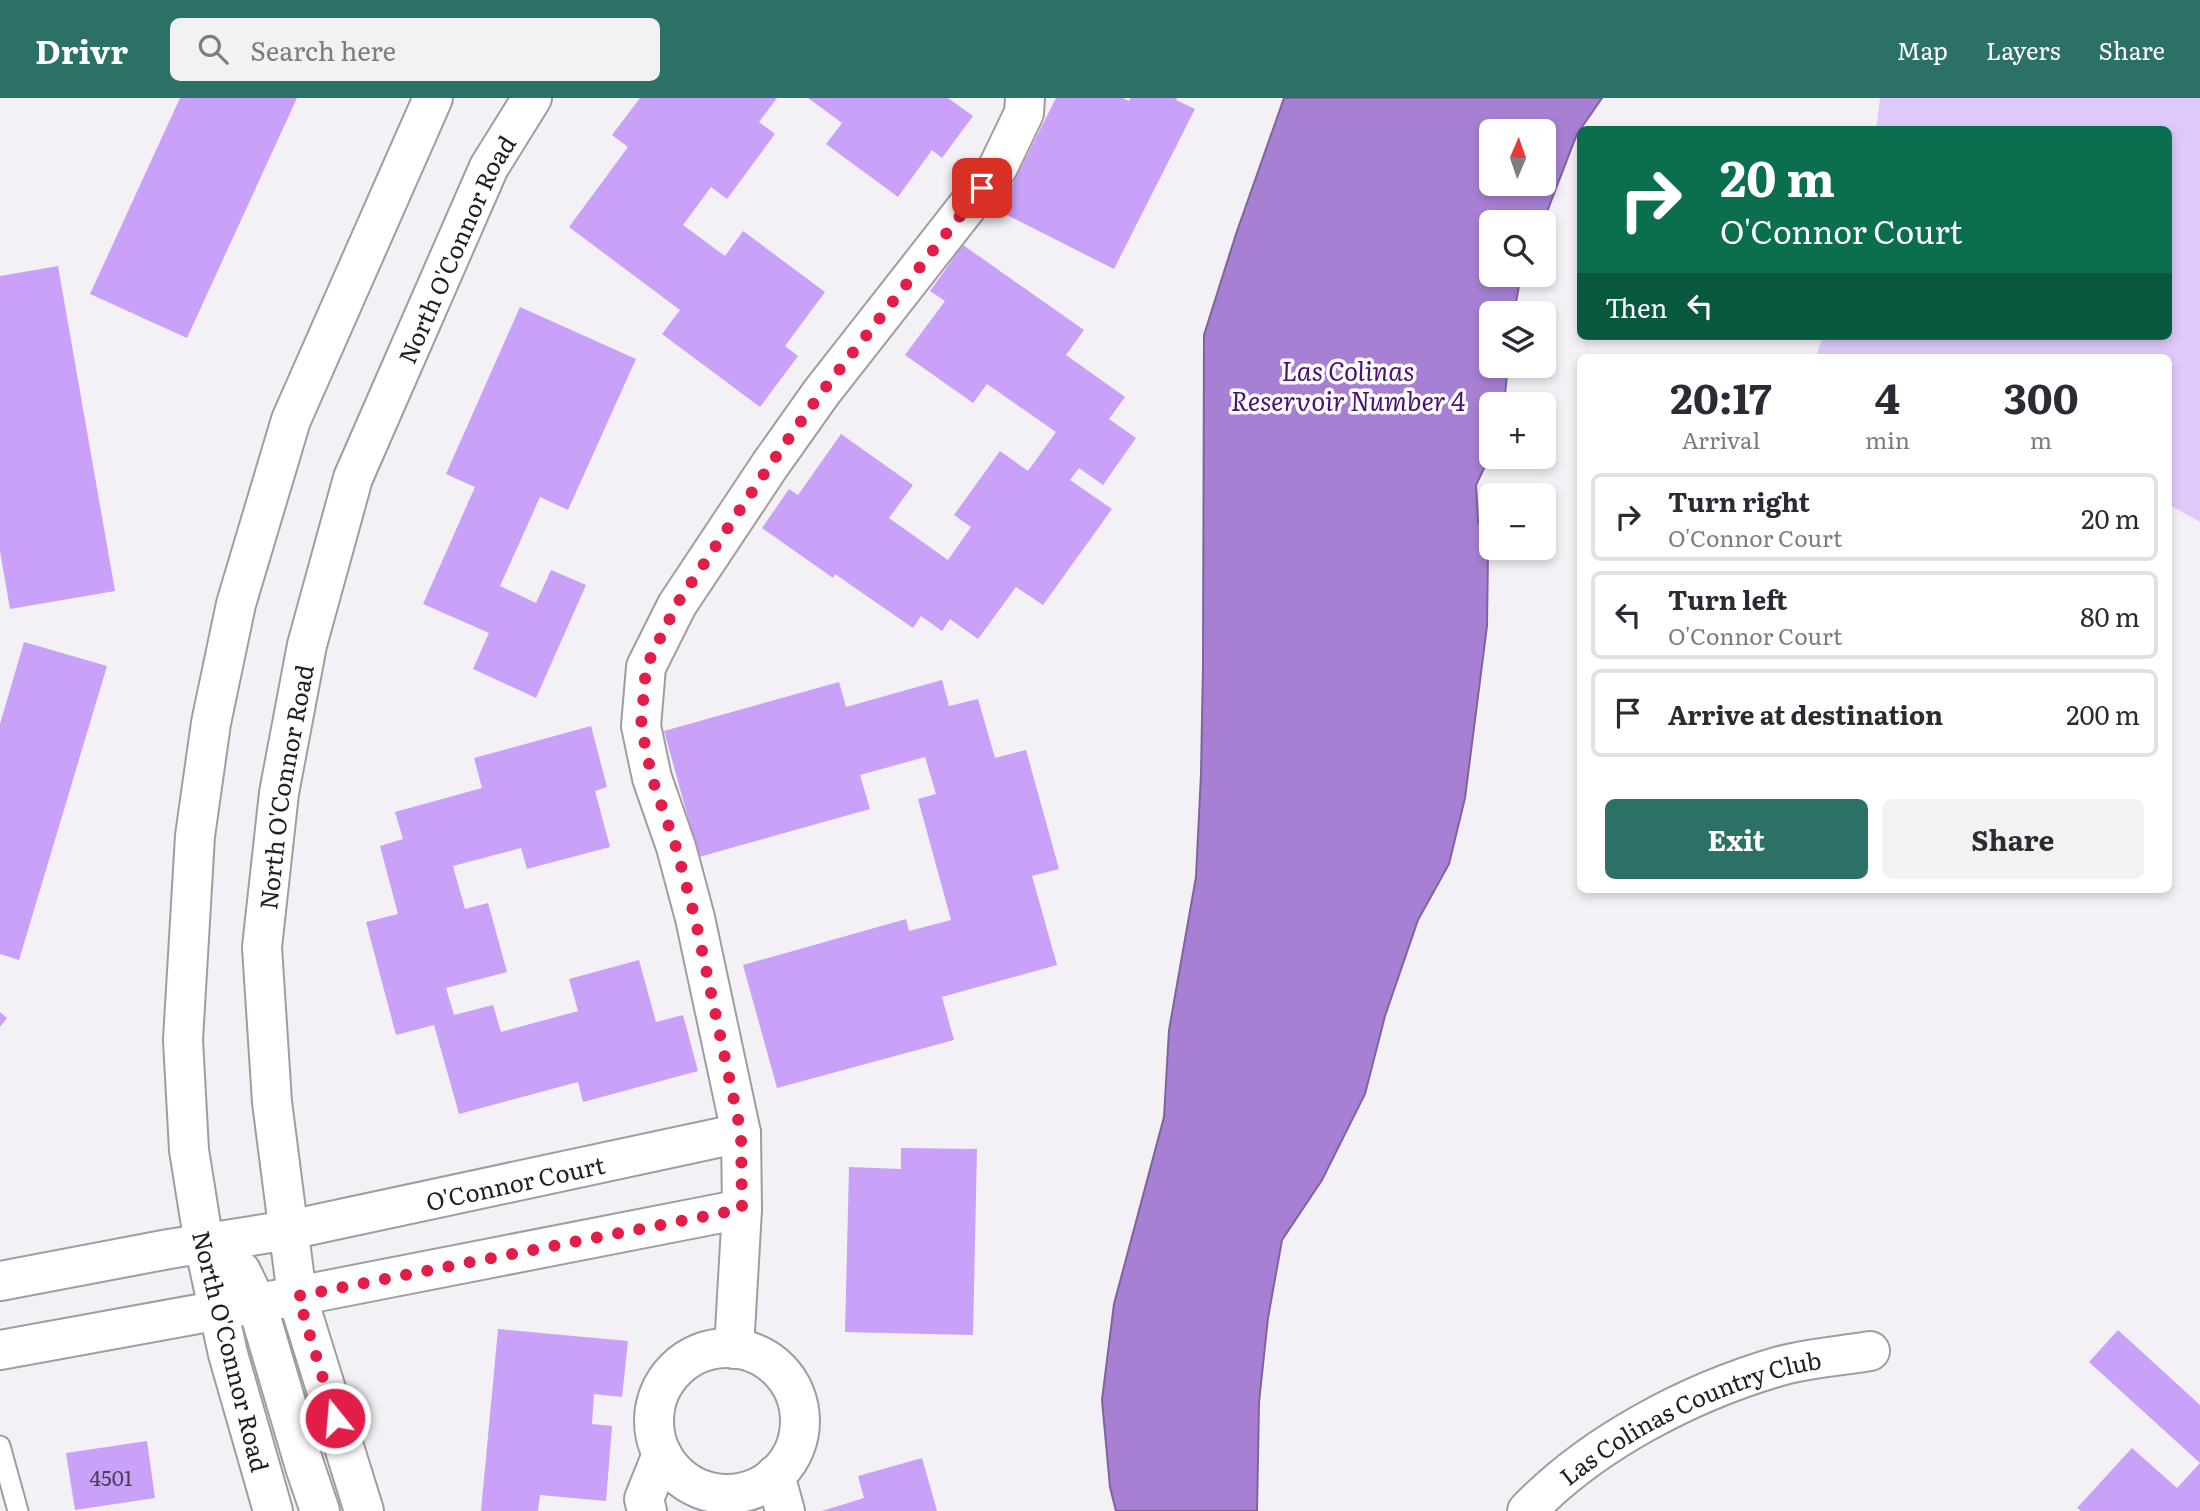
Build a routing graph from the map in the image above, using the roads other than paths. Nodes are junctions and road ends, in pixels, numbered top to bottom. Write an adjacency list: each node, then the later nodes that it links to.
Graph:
1 (433, 98): 7 (street, North O'Connor Road)
2 (532, 98): 6 (street, North O'Connor Road)
3 (1025, 98): 4 (street)
4 (741, 1133): 5 (street); 6 (street, O'Connor Court)
5 (742, 1209): 9 (street); 12 (street)
6 (289, 1230): 7 (street, O'Connor Court); 9 (street, North O'Connor Road)
7 (204, 1244): 8 (street, O'Connor Court); 10 (street); 11 (street, North O'Connor Road)
8 (0, 1281)
9 (298, 1296): 10 (street); 21 (street, North O'Connor Road)
10 (257, 1304): 11 (street); 20 (street)
11 (218, 1310): 13 (street); 19 (street, North O'Connor Road)
12 (734, 1349): 16 (street); 17 (street)
13 (0, 1350)
14 (1870, 1351): 23 (street, Las Colinas Country Club)
15 (0, 1446): 18 (lane)
16 (662, 1454): 17 (street); 22 (street)
17 (780, 1493)
18 (18, 1511)
19 (273, 1511)
20 (320, 1511)
21 (364, 1511)
22 (647, 1511)
23 (1527, 1511)

